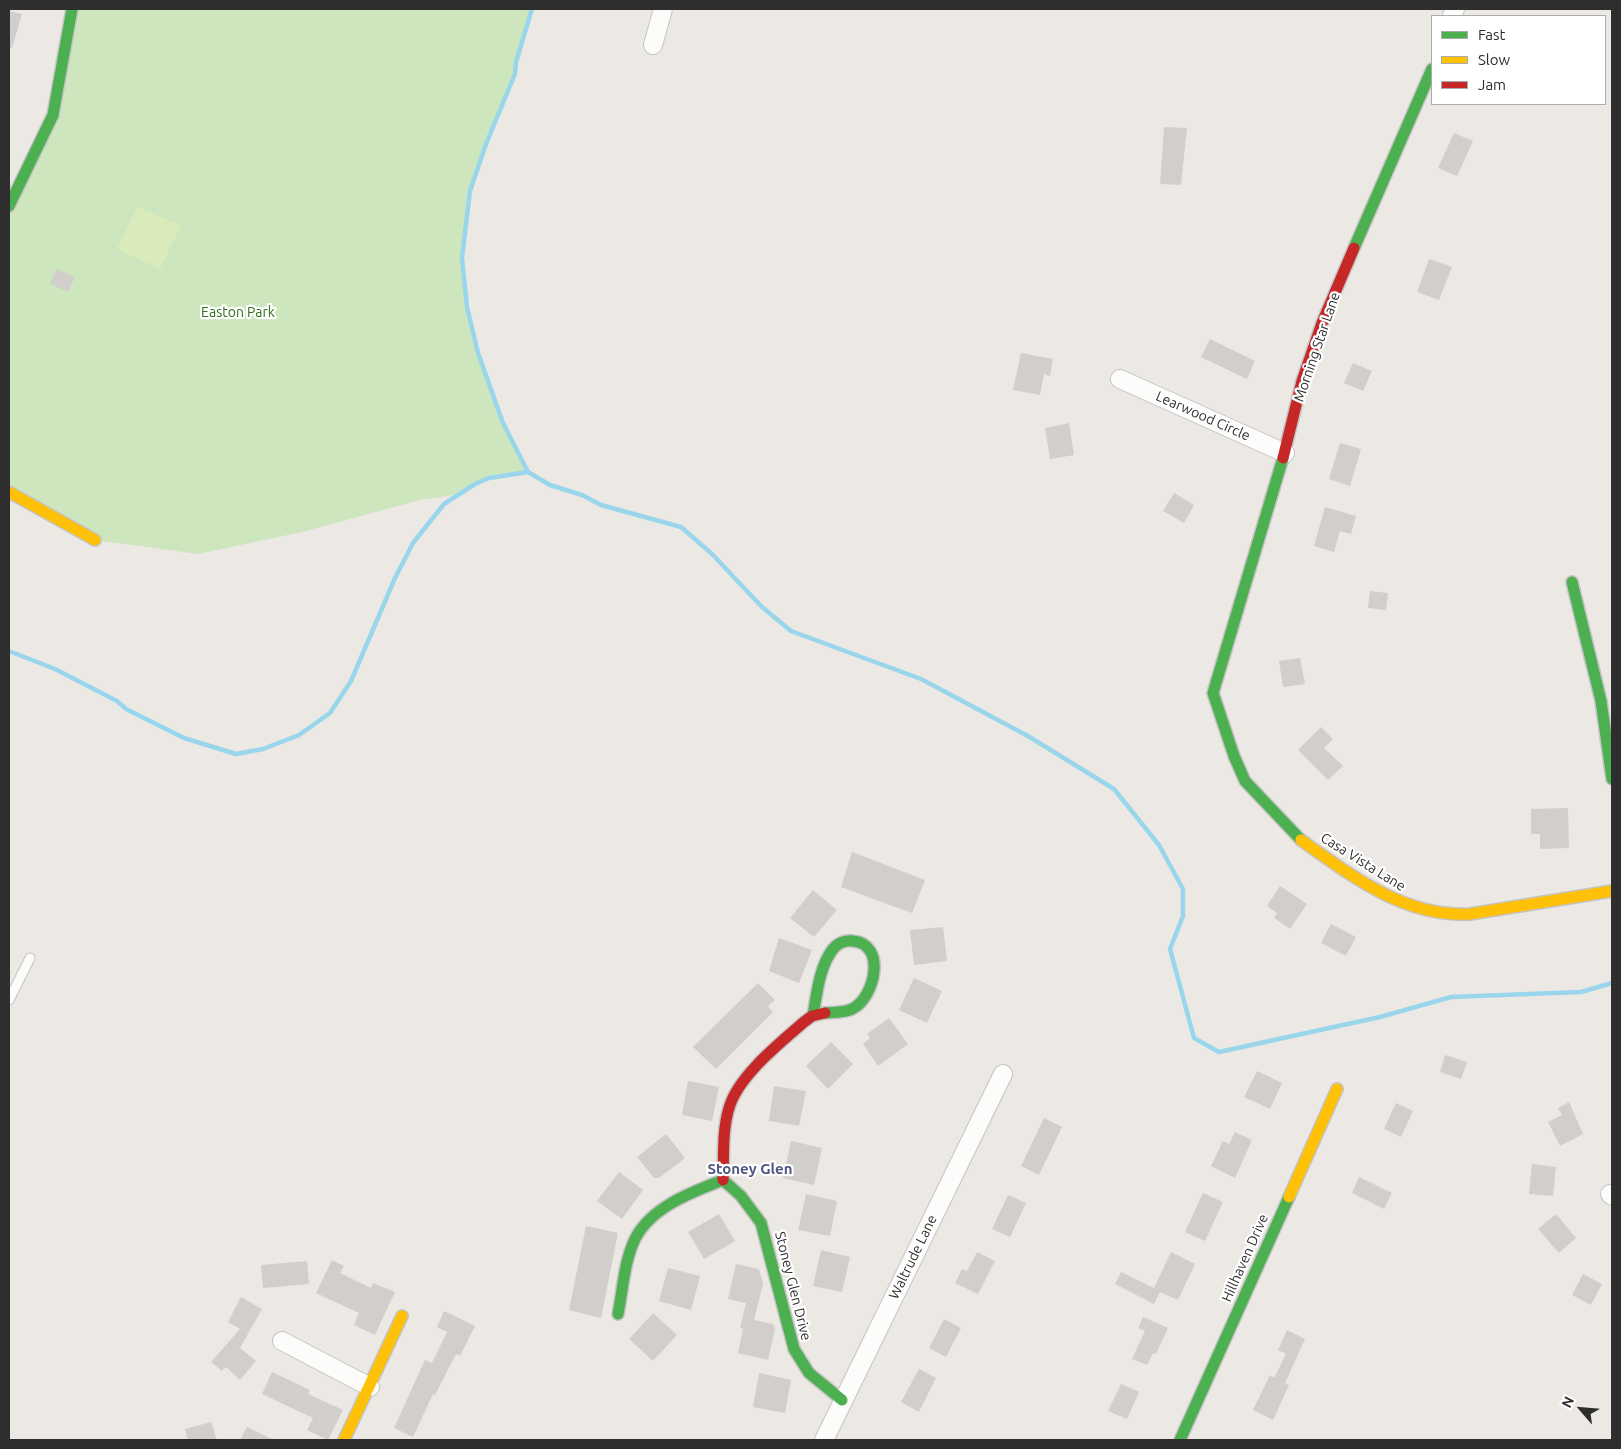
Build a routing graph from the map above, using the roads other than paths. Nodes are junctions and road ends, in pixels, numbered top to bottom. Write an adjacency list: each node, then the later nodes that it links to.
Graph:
1 (72, 9): 5 (street)
2 (663, 9): 3 (street)
3 (653, 45)
4 (1431, 71): 7 (street, Morning Star Lane)
5 (9, 206)
6 (1120, 379): 7 (street, Learwood Circle)
7 (1285, 453): 11 (street, Morning Star Lane)
8 (9, 492): 9 (street)
9 (95, 540)
10 (1572, 582): 12 (street)
11 (1213, 692): 13 (street, Casa Vista Lane)
12 (1612, 778)
13 (1612, 891)
14 (30, 958): 15 (lane)
15 (9, 1000)
16 (813, 1015): 16 (street); 19 (street)
17 (1003, 1074): 24 (street, Waltrude Lane)
18 (1337, 1088): 27 (street, Hillhaven Drive)
19 (723, 1180): 20 (street); 24 (street, Stoney Glen Drive)
20 (618, 1314)
21 (402, 1316): 23 (street)
22 (282, 1342): 23 (street)
23 (370, 1386): 25 (street)
24 (842, 1400): 26 (street, Waltrude Lane)
25 (344, 1440)
26 (824, 1440)
27 (1180, 1440)

